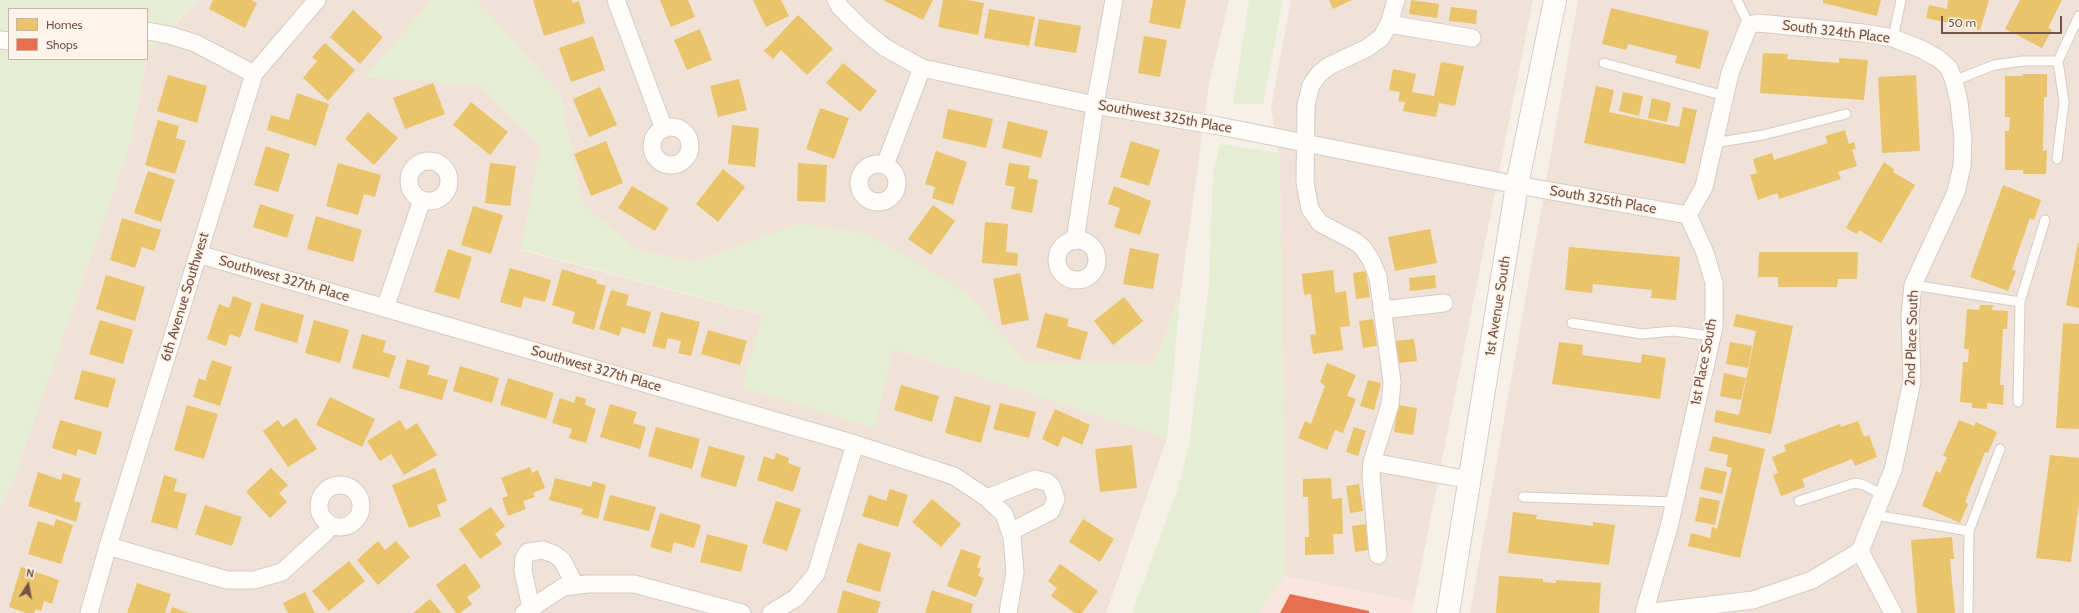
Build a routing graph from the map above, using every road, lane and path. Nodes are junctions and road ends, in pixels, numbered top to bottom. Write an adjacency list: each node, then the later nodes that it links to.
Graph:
1 (317, 0): 18 (street, 6th Avenue Southwest)
2 (616, 0): 23 (street)
3 (836, 0): 17 (street, Southwest 325th Place)
4 (1114, 0): 21 (street)
5 (1396, 0): 10 (street)
6 (1555, 0): 28 (main road, 1st Avenue South)
7 (1737, 0): 11 (lane)
8 (1901, 0): 14 (lane)
9 (2079, 16): 15 (lane)
10 (1389, 24): 13 (street); 25 (street)
11 (1749, 25): 14 (street, South 324th Place); 20 (street)
12 (148, 31): 18 (street)
13 (1472, 38)
14 (1893, 38): 19 (street, South 324th Place)
15 (2058, 62): 19 (lane); 26 (lane)
16 (1604, 63): 20 (lane)
17 (922, 68): 21 (street, Southwest 325th Place); 27 (street)
18 (254, 74): 33 (street, 6th Avenue Southwest)
19 (1954, 81): 34 (street, 2nd Place South)
20 (1725, 96): 24 (street)
21 (1095, 105): 25 (street, Southwest 325th Place); 32 (street)
22 (1846, 114): 24 (lane)
23 (664, 129)
24 (1714, 143): 30 (street)
25 (1306, 144): 28 (street, Southwest 325th Place); 38 (street)
26 (2057, 159)
27 (885, 165)
28 (1517, 185): 30 (street, South 325th Place); 45 (main road, 1st Avenue South)
29 (422, 200): 37 (street)
30 (1688, 215): 40 (street, 1st Place South)
31 (2045, 220): 35 (lane)
32 (1074, 241)
33 (198, 254): 37 (street, Southwest 327th Place); 55 (street, 6th Avenue Southwest)
34 (1913, 285): 35 (lane); 46 (street, 2nd Place South)
35 (2020, 302): 41 (lane)
36 (1444, 303): 38 (street)
37 (385, 308): 42 (street, Southwest 327th Place)
38 (1382, 310): 44 (street)
39 (1572, 322): 40 (lane)
40 (1712, 336): 50 (street, 1st Place South)
41 (2018, 402)
42 (855, 444): 48 (street, Southwest 327th Place); 59 (street)
43 (2000, 449): 53 (lane)
44 (1372, 462): 45 (street); 57 (street)
45 (1470, 480): 66 (main road, 1st Avenue South)
46 (1883, 495): 49 (lane); 51 (street, 2nd Place South)
47 (1523, 497): 50 (lane)
48 (987, 498): 54 (street, Southwest 327th Place); 54 (street)
49 (1799, 501)
50 (1675, 502): 67 (street, 1st Place South)
51 (1875, 515): 53 (lane); 56 (street, 2nd Place South)
52 (331, 525): 55 (street)
53 (1969, 531): 61 (lane)
54 (1011, 535): 65 (street, Southwest 327th Place)
55 (108, 546): 62 (street, 6th Avenue Southwest)
56 (1860, 552): 67 (street); 68 (street)
57 (1378, 554)
58 (575, 585): 60 (street); 60 (street); 63 (street)
59 (790, 608): 64 (street)
60 (528, 610)
61 (1968, 612)
62 (89, 613)
63 (742, 613)
64 (771, 613)
65 (1008, 613)
66 (1448, 613)
67 (1643, 613)
68 (1893, 613)

